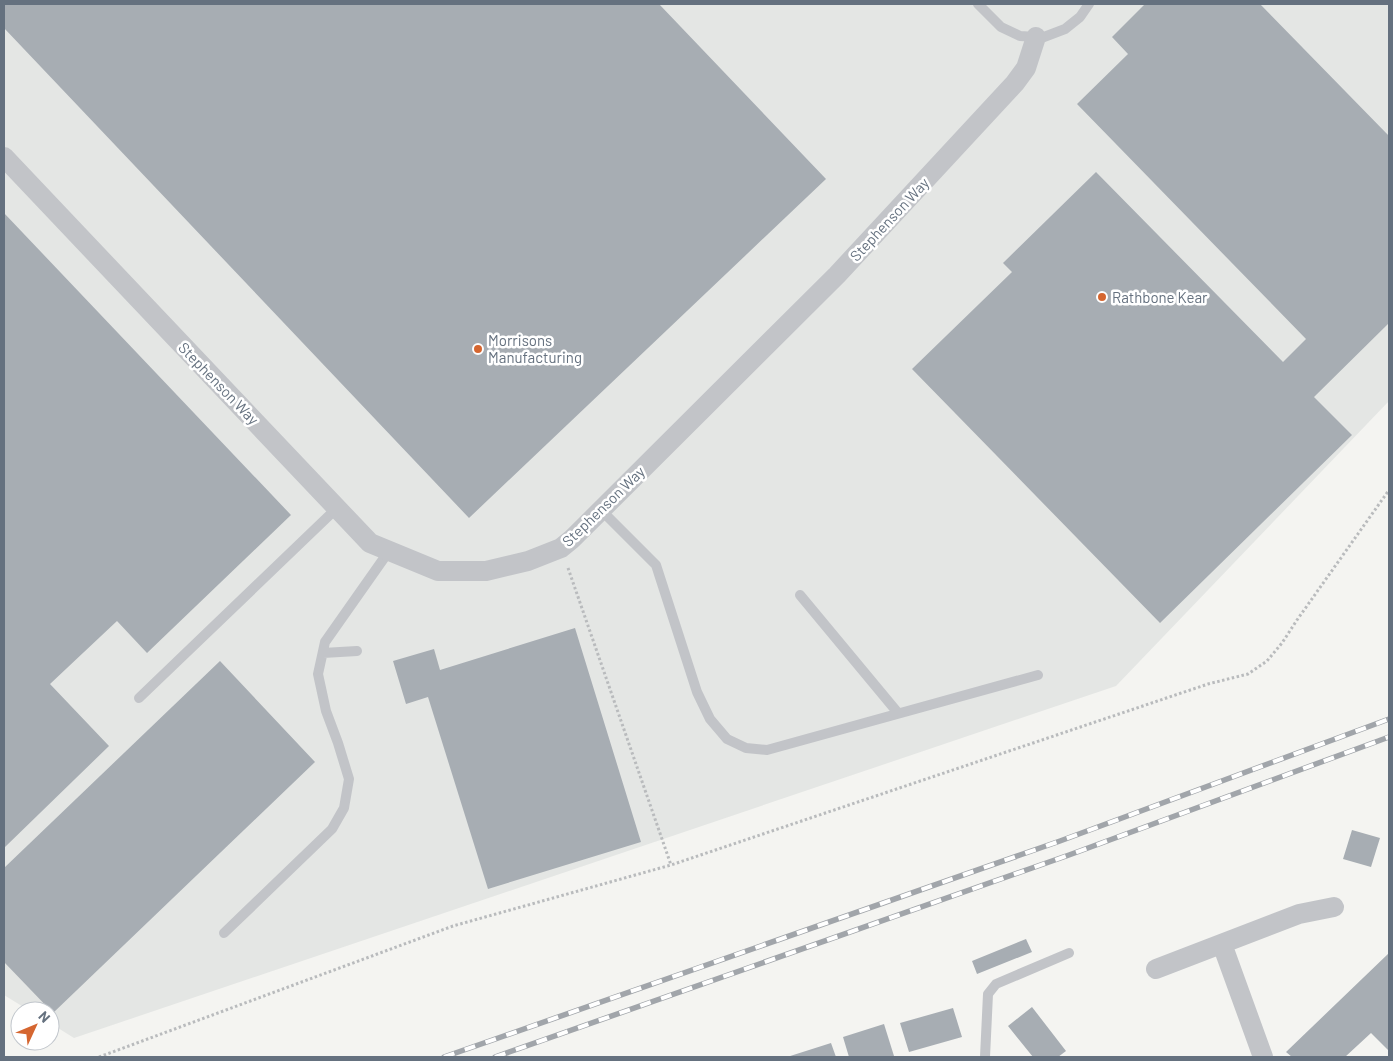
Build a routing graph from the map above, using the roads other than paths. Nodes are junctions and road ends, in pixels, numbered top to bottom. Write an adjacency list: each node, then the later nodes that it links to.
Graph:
1 (978, 4): 3 (lane)
2 (1089, 4): 3 (lane)
3 (1036, 37): 6 (street, Stephenson Way)
4 (4, 157): 5 (street, Stephenson Way)
5 (337, 508): 7 (street, Stephenson Way); 12 (lane)
6 (601, 510): 7 (street, Stephenson Way); 13 (lane)
7 (389, 551): 10 (lane)
8 (800, 596): 13 (lane)
9 (357, 651): 10 (lane)
10 (323, 653): 15 (lane)
11 (1038, 675): 13 (lane)
12 (138, 698)
13 (898, 712)
14 (1334, 907): 16 (street)
15 (224, 932)
16 (1222, 944): 18 (street); 20 (street)
17 (1069, 954): 19 (lane)
18 (1156, 969)
19 (985, 1057)
20 (1263, 1057)

